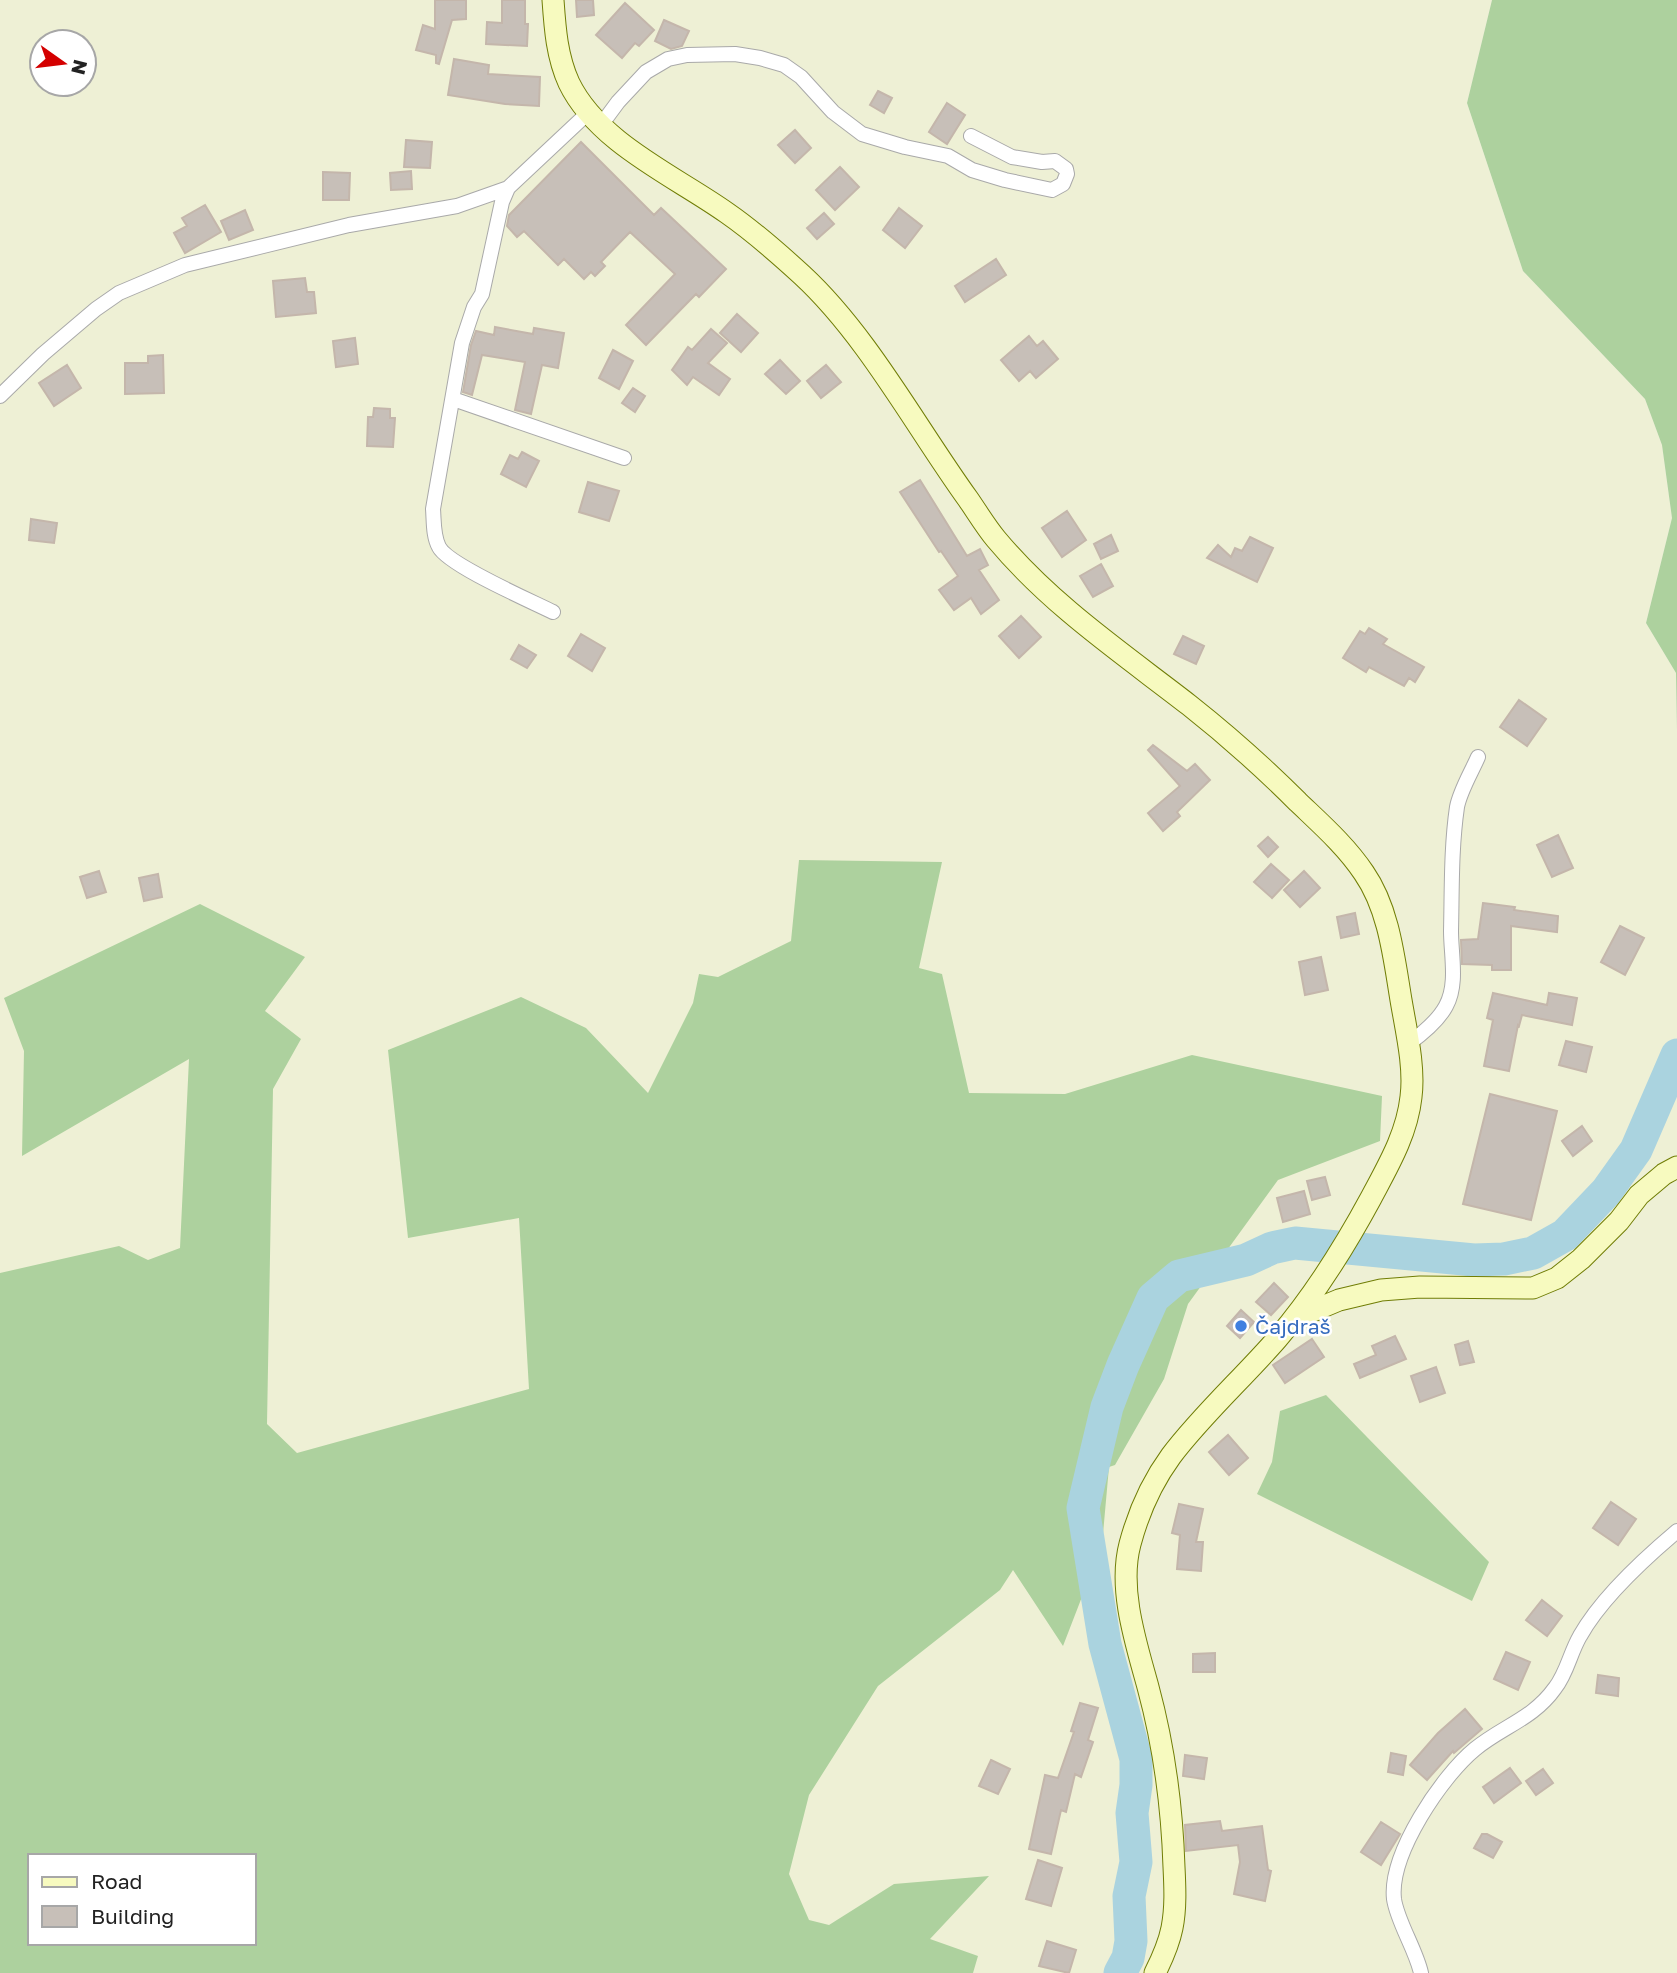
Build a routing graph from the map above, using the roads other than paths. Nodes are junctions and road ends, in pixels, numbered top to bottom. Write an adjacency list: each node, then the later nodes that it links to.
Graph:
1 (552, 0): 2 (main road)
2 (595, 118): 3 (street); 4 (street); 10 (main road)
3 (971, 136)
4 (508, 188): 5 (street); 6 (street)
5 (0, 396)
6 (453, 399): 7 (street); 8 (street)
7 (624, 458)
8 (553, 612)
9 (1478, 758): 10 (street)
10 (1408, 1044): 12 (main road)
11 (1677, 1167): 12 (main road)
12 (1298, 1313): 14 (main road)
13 (1677, 1531): 15 (street)
14 (1155, 1973)
15 (1421, 1973)

